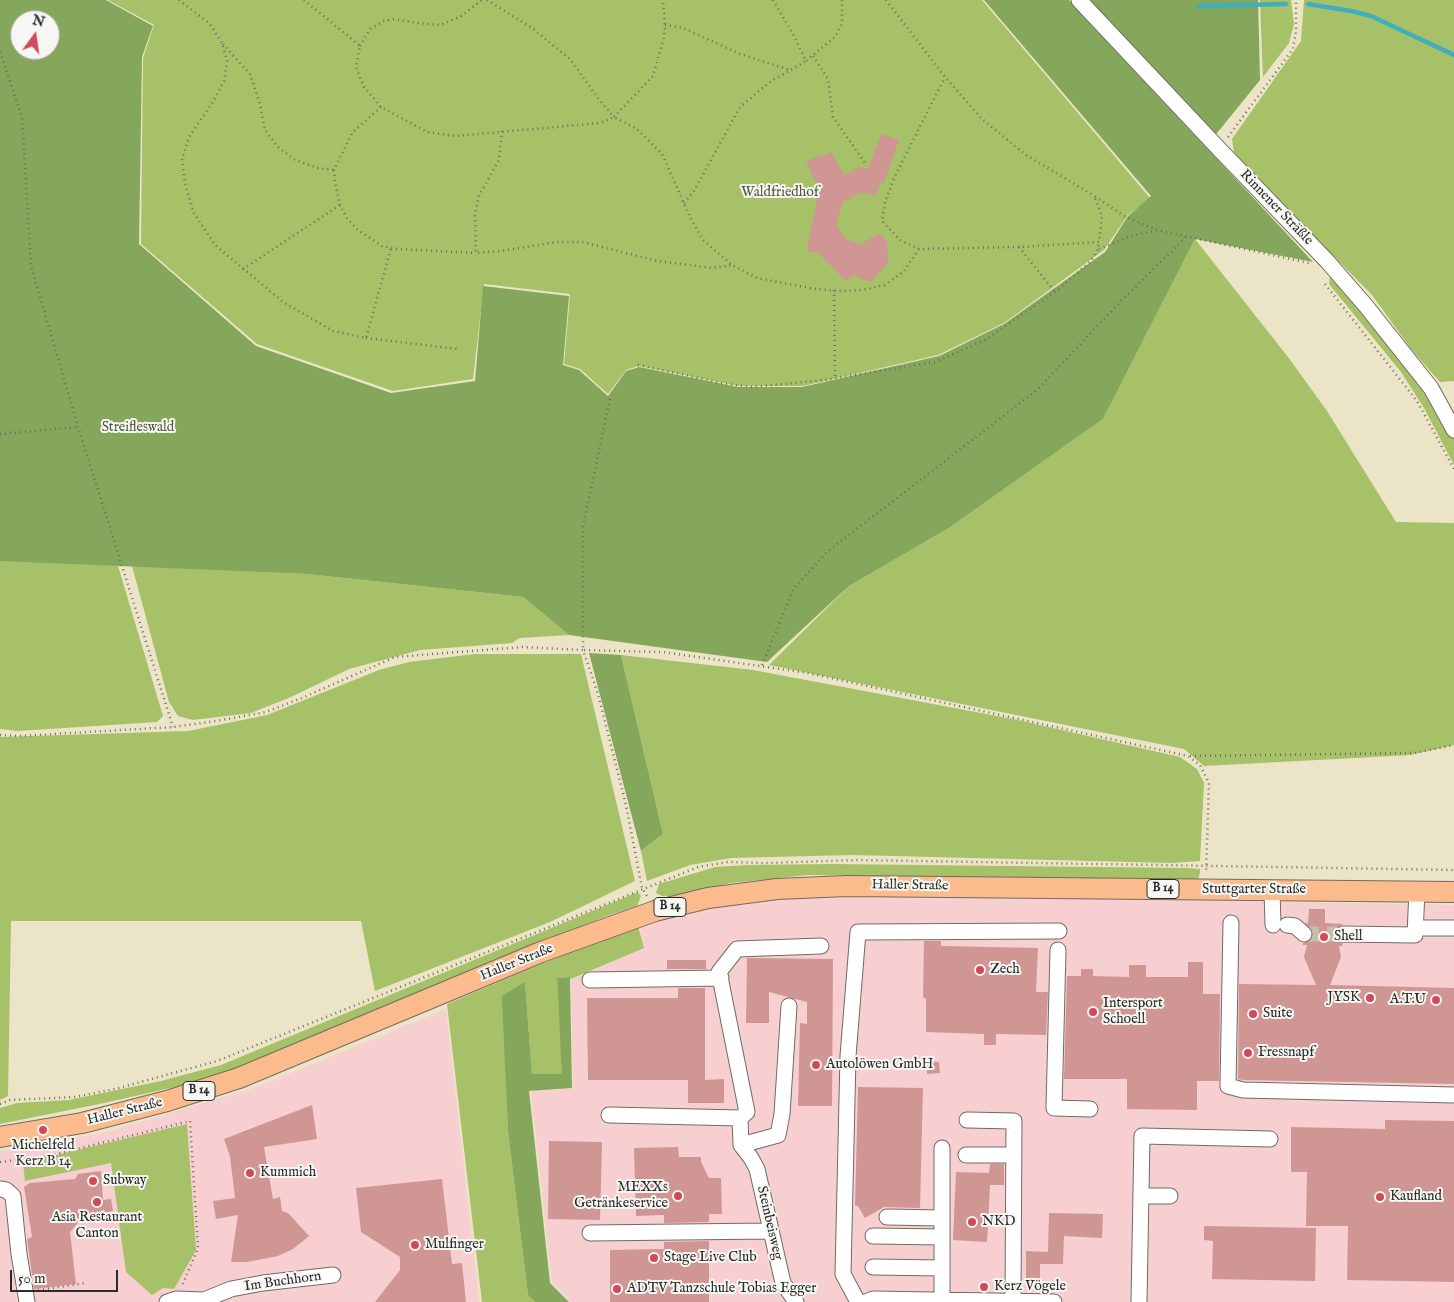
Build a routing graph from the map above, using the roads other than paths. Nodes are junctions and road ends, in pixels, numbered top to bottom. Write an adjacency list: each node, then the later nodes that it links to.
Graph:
1 (1079, 0): 2 (street, Rinnener Sträßle)
2 (1454, 430)
3 (1053, 888): 4 (main road, Stuttgarter Straße / B 14); 23 (main road, Haller Straße / B 14)
4 (1272, 890): 5 (main road, Stuttgarter Straße / B 14); 11 (street)
5 (1416, 890): 6 (main road, Stuttgarter Straße / B 14); 8 (street)
6 (1454, 892)
7 (1231, 924): 18 (street)
8 (1416, 928): 9 (street); 12 (street)
9 (1454, 928)
10 (1059, 931): 49 (street)
11 (1304, 934)
12 (1343, 934)
13 (821, 946): 15 (street)
14 (1058, 950): 19 (street)
15 (721, 978): 16 (street); 21 (street)
16 (590, 980)
17 (789, 1006): 25 (street)
18 (1454, 1095)
19 (1090, 1109)
20 (609, 1115): 21 (street)
21 (740, 1118): 25 (street)
22 (967, 1120): 28 (street)
23 (0, 1137)
24 (1270, 1139): 30 (street)
25 (740, 1145): 34 (street, Steinbeisweg)
26 (942, 1148): 33 (street)
27 (966, 1155): 28 (street)
28 (1014, 1155): 46 (street)
29 (0, 1189): 47 (street)
30 (1140, 1196): 31 (street); 52 (street)
31 (1170, 1196)
32 (887, 1218): 33 (street)
33 (942, 1218): 37 (street)
34 (770, 1231): 35 (street); 48 (street, Steinbeisweg)
35 (590, 1233)
36 (873, 1236): 37 (street)
37 (942, 1237): 39 (street)
38 (873, 1268): 39 (street)
39 (942, 1268): 42 (street)
40 (333, 1275): 43 (street, Im Buchhorn)
41 (171, 1300): 43 (street, Im Buchhorn)
42 (942, 1300): 44 (street); 45 (street)
43 (204, 1301)
44 (890, 1301): 50 (street)
45 (987, 1301): 46 (street)
46 (1013, 1301): 51 (street)
47 (27, 1302)
48 (796, 1302)
49 (858, 1302)
50 (866, 1302)
51 (1054, 1302)
52 (1139, 1302)

